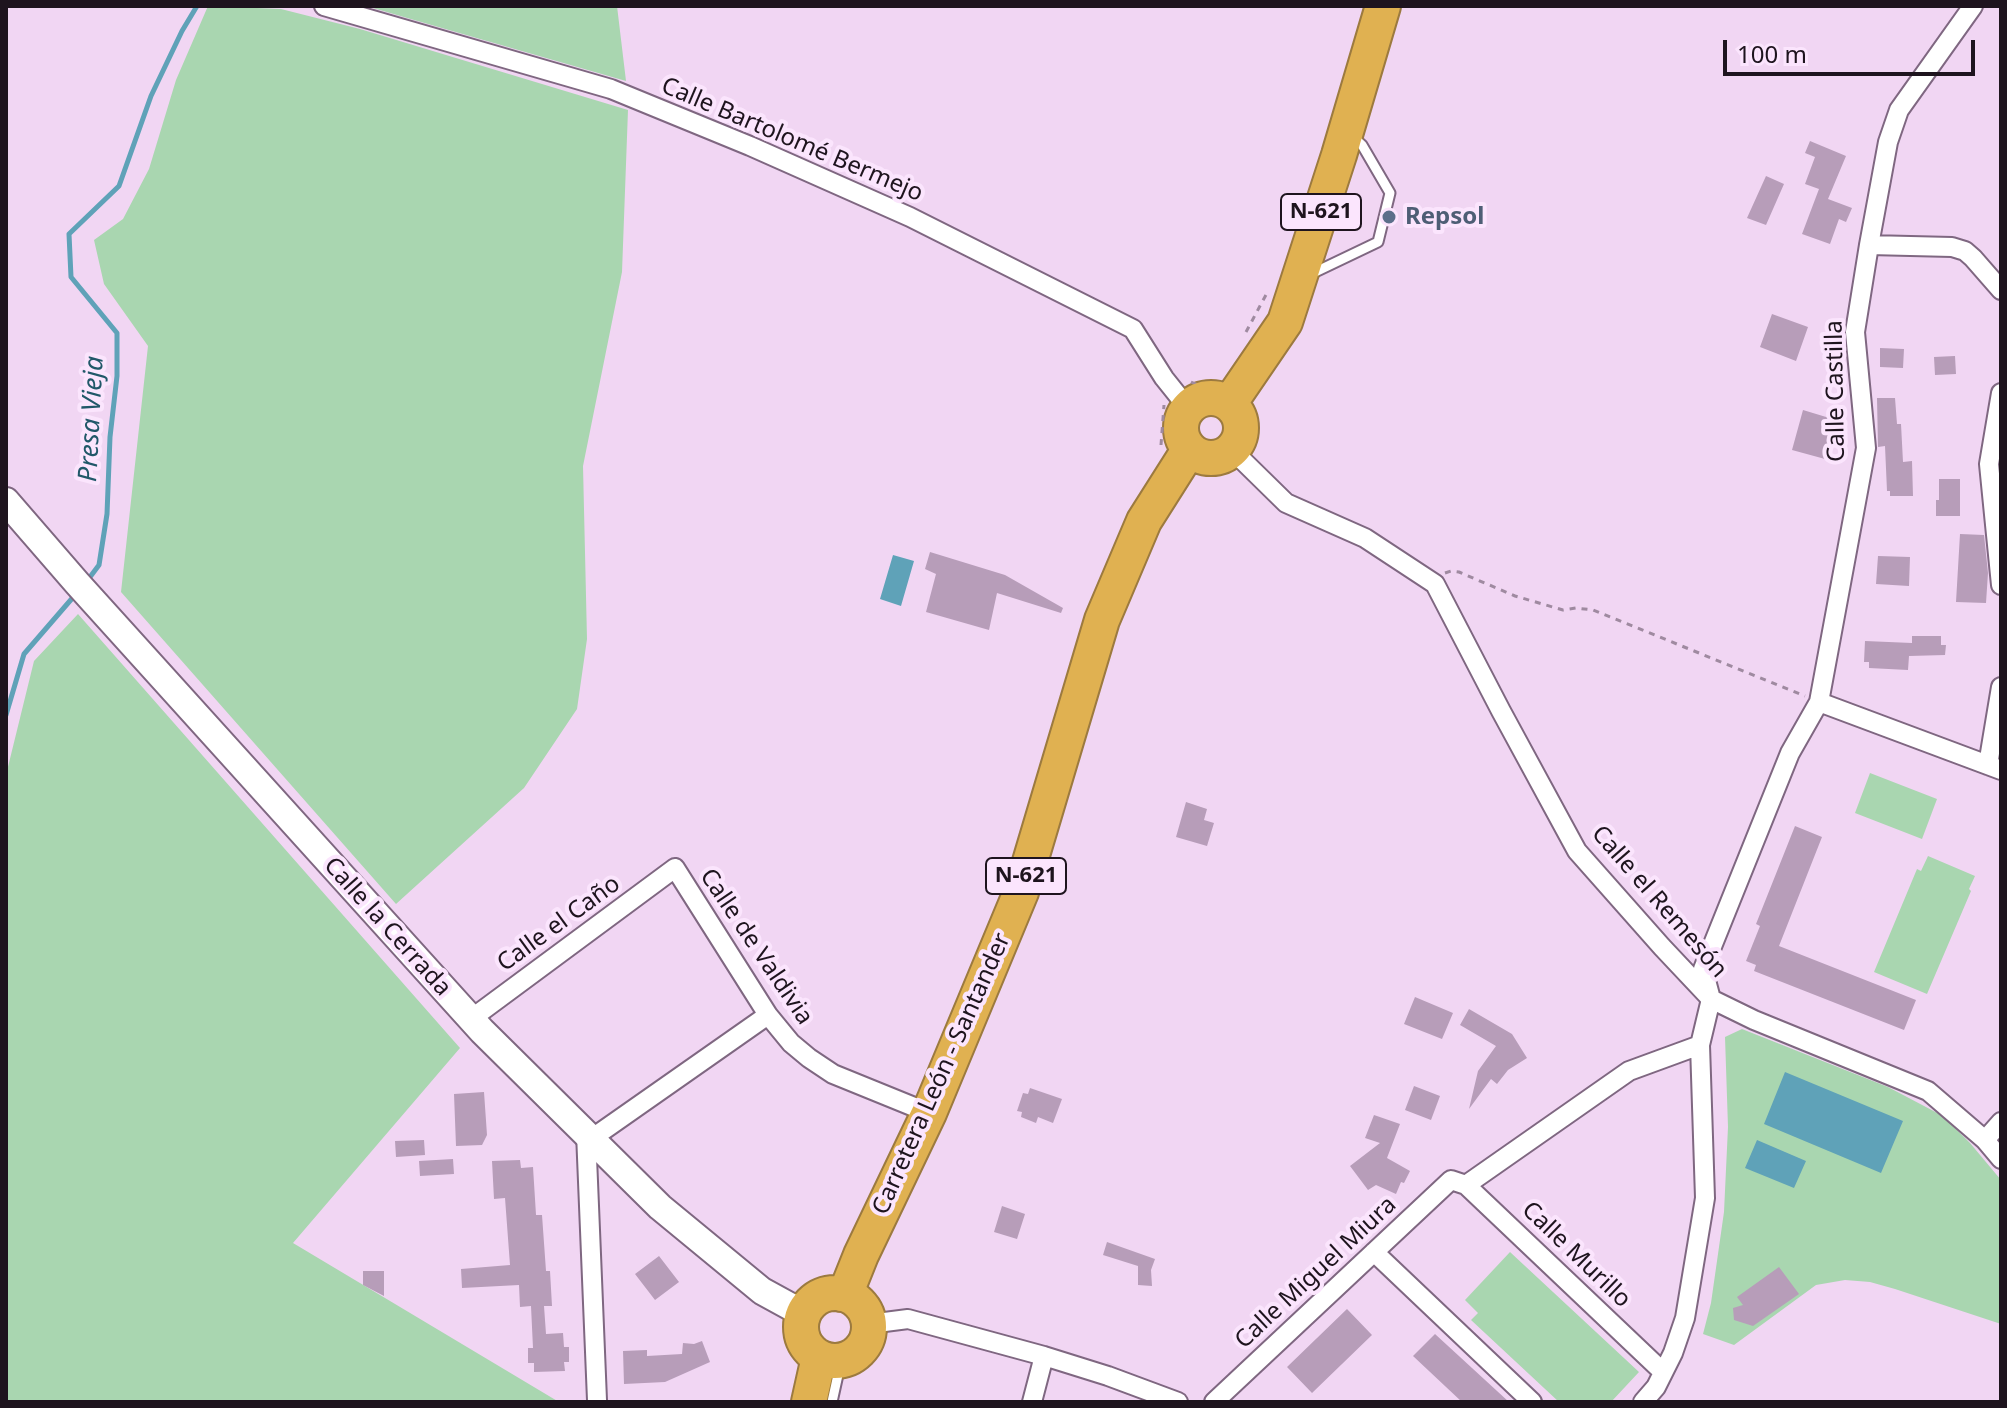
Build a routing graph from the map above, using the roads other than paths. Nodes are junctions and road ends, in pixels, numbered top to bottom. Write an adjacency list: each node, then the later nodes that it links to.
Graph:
1 (324, 6): 10 (street, Calle Bartolomé Bermejo)
2 (1383, 6): 4 (highway, N-621)
3 (1973, 6): 5 (street, Calle Castilla)
4 (1346, 131): 6 (highway, N-621); 6 (lane)
5 (1869, 245): 7 (street); 16 (street, Calle Castilla)
6 (1298, 279): 9 (highway, N-621)
7 (2001, 290)
8 (2001, 393): 14 (street)
9 (1229, 404): 10 (highway); 12 (highway)
10 (1188, 408): 11 (highway)
11 (1189, 450): 12 (highway); 23 (highway, Carretera León - Santander / N-621)
12 (1232, 450): 19 (street, Calle el Remesón)
13 (6, 501): 21 (street, Calle la Cerrada)
14 (2001, 585)
15 (2001, 687): 17 (street)
16 (1819, 702): 17 (street); 19 (street, Calle Castilla)
17 (1994, 768)
18 (675, 868): 20 (street, Calle de Valdivia); 21 (street, Calle el Caño)
19 (1711, 999): 22 (street); 26 (street, Calle el Remesón)
20 (768, 1015): 23 (street, Calle de Valdivia); 25 (street)
21 (471, 1019): 25 (street, Calle la Cerrada)
22 (1700, 1045): 28 (street, Calle Miguel Miura); 35 (street)
23 (929, 1113): 30 (highway, Carretera León - Santander / N-621)
24 (2001, 1122): 26 (street)
25 (588, 1136): 31 (street, Calle la Cerrada); 36 (street)
26 (1985, 1140): 27 (street, Calle el Remesón)
27 (2001, 1159)
28 (1459, 1182): 29 (street, Calle Miguel Miura); 35 (street, Calle Murillo)
29 (1374, 1252): 41 (street, Calle Miguel Miura); 42 (street)
30 (841, 1294): 31 (highway); 32 (highway)
31 (793, 1319): 34 (highway)
32 (869, 1324): 33 (street); 34 (highway)
33 (1044, 1356): 39 (street); 40 (street)
34 (820, 1357): 37 (highway); 38 (lane)
35 (1663, 1372): 43 (street)
36 (597, 1400)
37 (809, 1402)
38 (832, 1402)
39 (1032, 1402)
40 (1178, 1402)
41 (1214, 1402)
42 (1532, 1402)
43 (1643, 1402)

